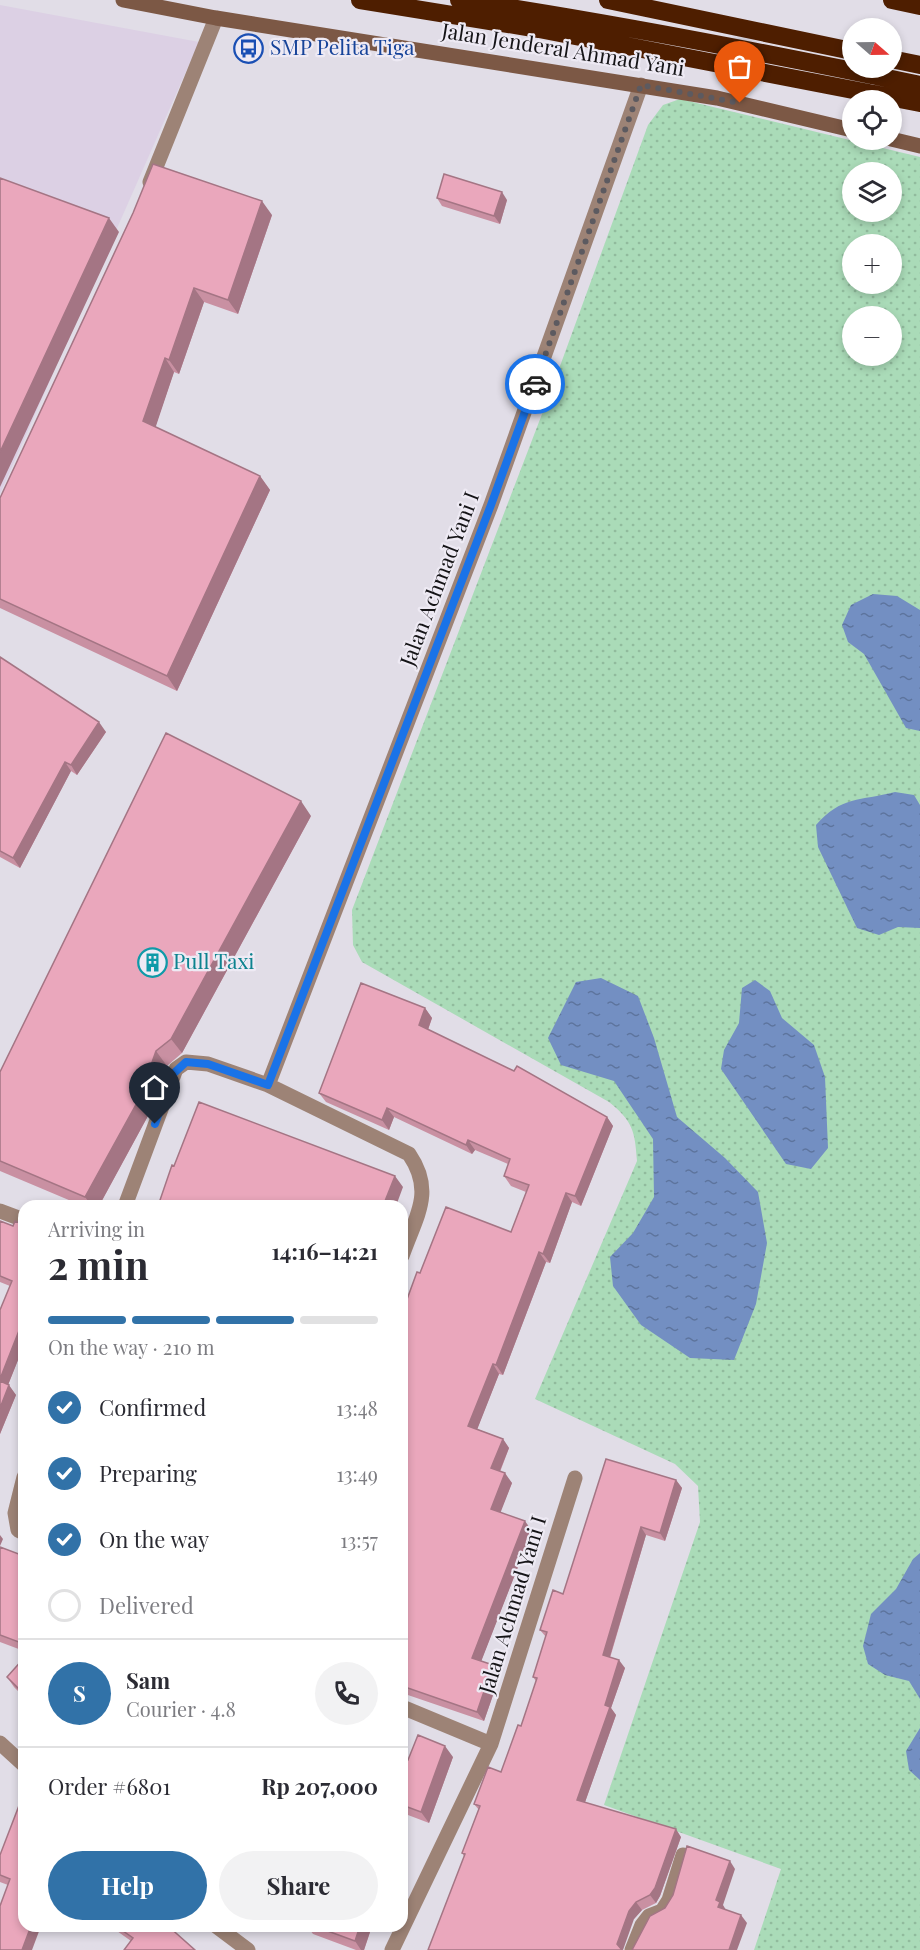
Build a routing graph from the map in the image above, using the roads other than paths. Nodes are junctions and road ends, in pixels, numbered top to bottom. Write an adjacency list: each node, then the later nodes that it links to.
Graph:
1 (123, 0): 7 (main road, Jalan Jenderal Ahmad Yani)
2 (360, 0): 13 (highway)
3 (459, 0): 12 (highway, Jalan Jenderal Ahmad Yani)
4 (608, 0): 8 (highway)
5 (892, 0): 6 (highway)
6 (920, 6)
7 (216, 18): 11 (main road, Jalan Jenderal Ahmad Yani); 17 (street)
8 (842, 49)
9 (902, 61): 10 (highway)
10 (920, 65)
11 (641, 85): 14 (main road, Jalan Jenderal Ahmad Yani); 18 (street, Jalan Achmad Yani I)
12 (920, 85)
13 (920, 103)
14 (842, 128)
15 (902, 142): 16 (main road)
16 (920, 146)
17 (142, 201)
18 (268, 1085): 19 (street); 22 (street)
19 (127, 1200)
20 (0, 1211): 21 (street)
21 (18, 1218)
22 (408, 1239)
23 (575, 1478): 28 (street, Jalan Achmad Yani I)
24 (18, 1501): 25 (street)
25 (18, 1530)
26 (408, 1709): 28 (street)
27 (0, 1743): 29 (street)
28 (491, 1743): 31 (street, Jalan Achmad Yani I)
29 (18, 1760)
30 (683, 1855): 36 (street)
31 (408, 1917)
32 (224, 1932): 34 (street)
33 (401, 1932): 35 (street, Jalan Achmad Yani I)
34 (248, 1950)
35 (392, 1950)
36 (632, 1950)

